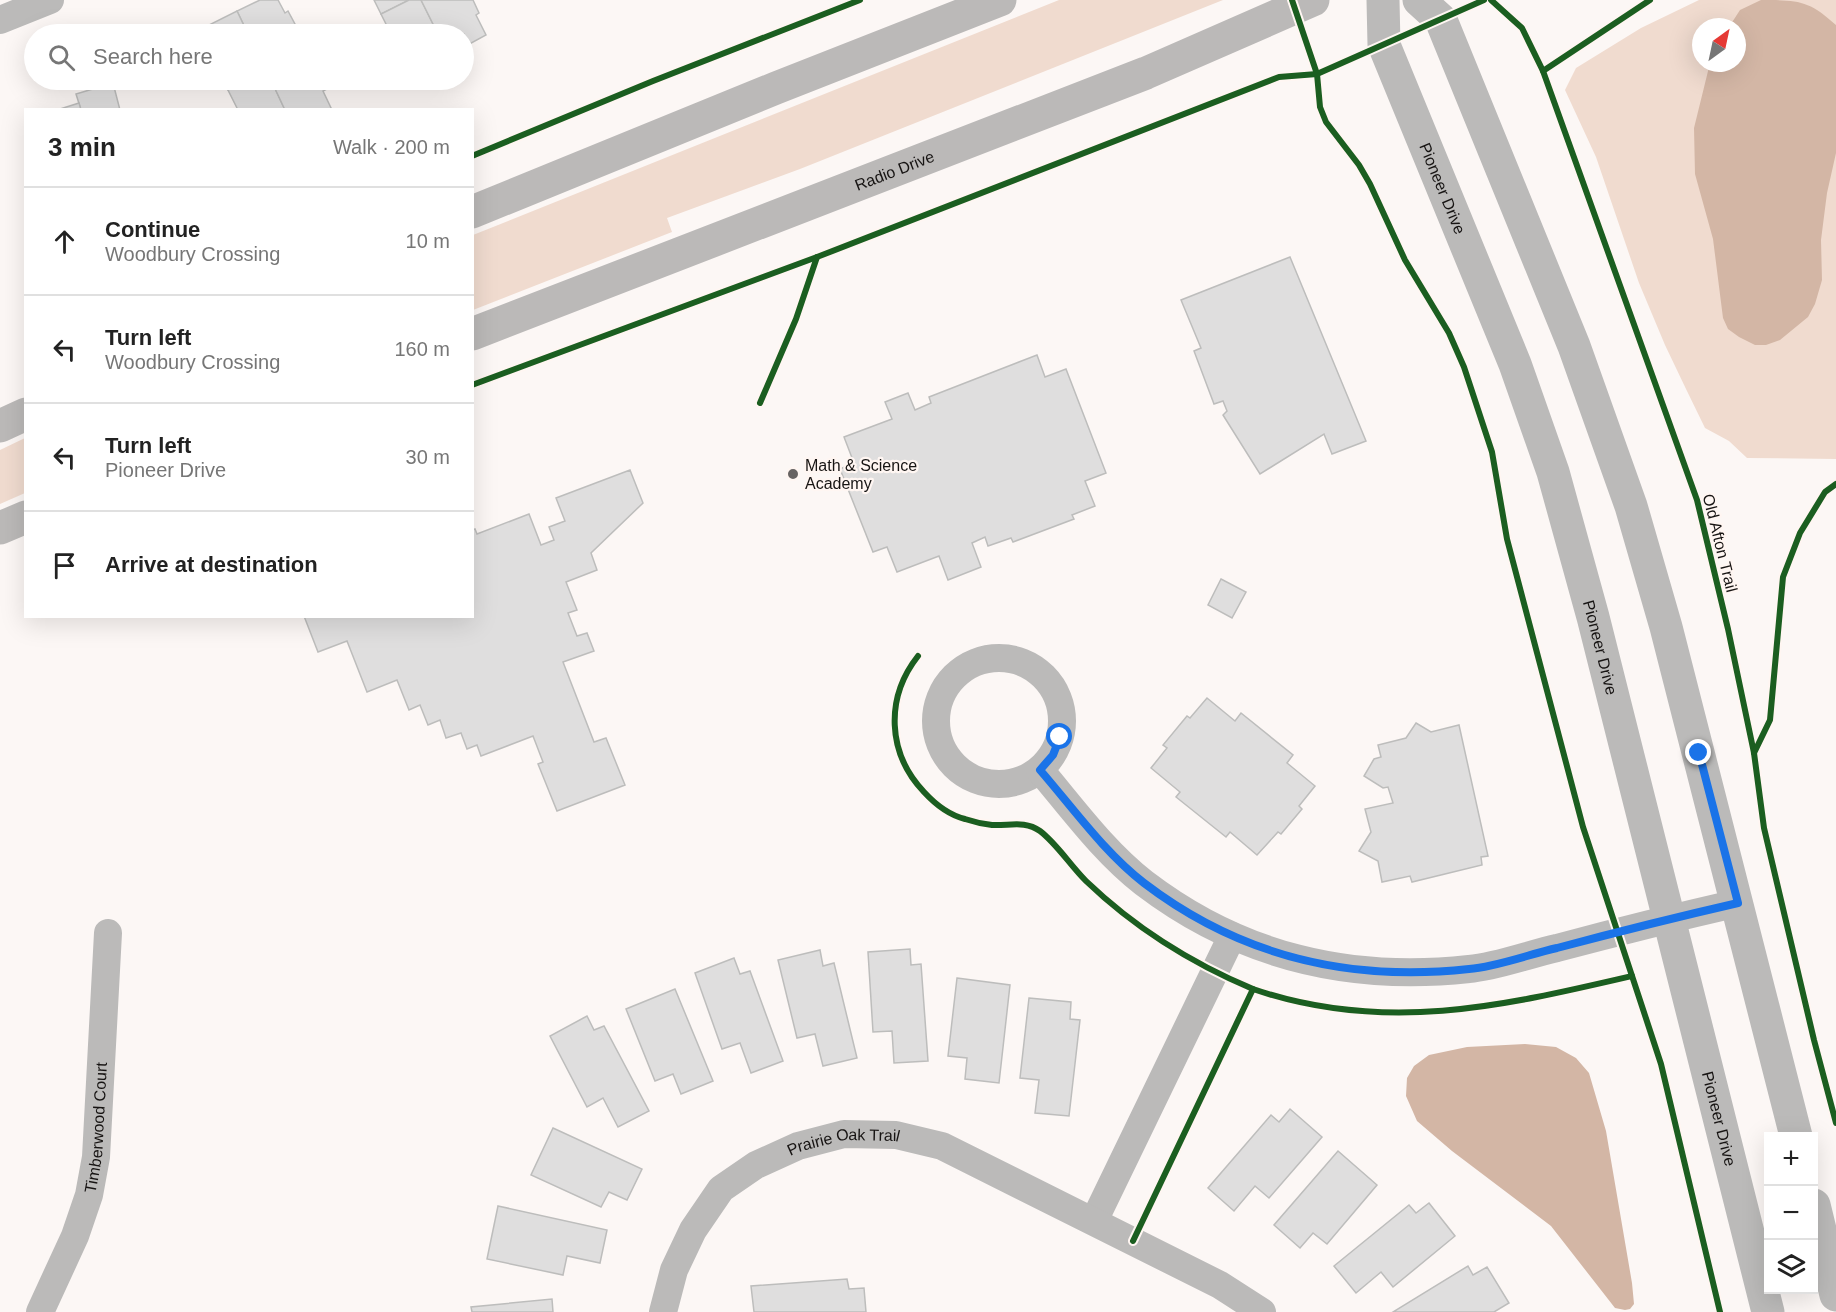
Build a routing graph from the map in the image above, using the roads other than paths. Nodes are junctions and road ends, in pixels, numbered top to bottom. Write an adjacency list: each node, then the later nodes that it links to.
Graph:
1 (50, 0): 6 (street)
2 (1000, 0): 7 (main road)
3 (1313, 0): 8 (main road, Radio Drive)
4 (1383, 0): 15 (street, Pioneer Drive)
5 (1419, 0): 14 (street)
6 (0, 20)
7 (474, 211)
8 (474, 333)
9 (24, 415): 10 (main road)
10 (0, 426)
11 (24, 518): 12 (main road)
12 (0, 528)
13 (1040, 770): 13 (street); 17 (street)
14 (1738, 903): 15 (street); 18 (street)
15 (1670, 919): 17 (street); 25 (street, Pioneer Drive)
16 (108, 933): 22 (street, Timberwood Court)
17 (1232, 936): 19 (street)
18 (1795, 1132)
19 (1094, 1221): 23 (street, Prairie Oak Trail); 24 (street, Prairie Oak Trail)
20 (1818, 1221): 21 (street)
21 (1836, 1295)
22 (40, 1312)
23 (663, 1312)
24 (1262, 1312)
25 (1768, 1312)

